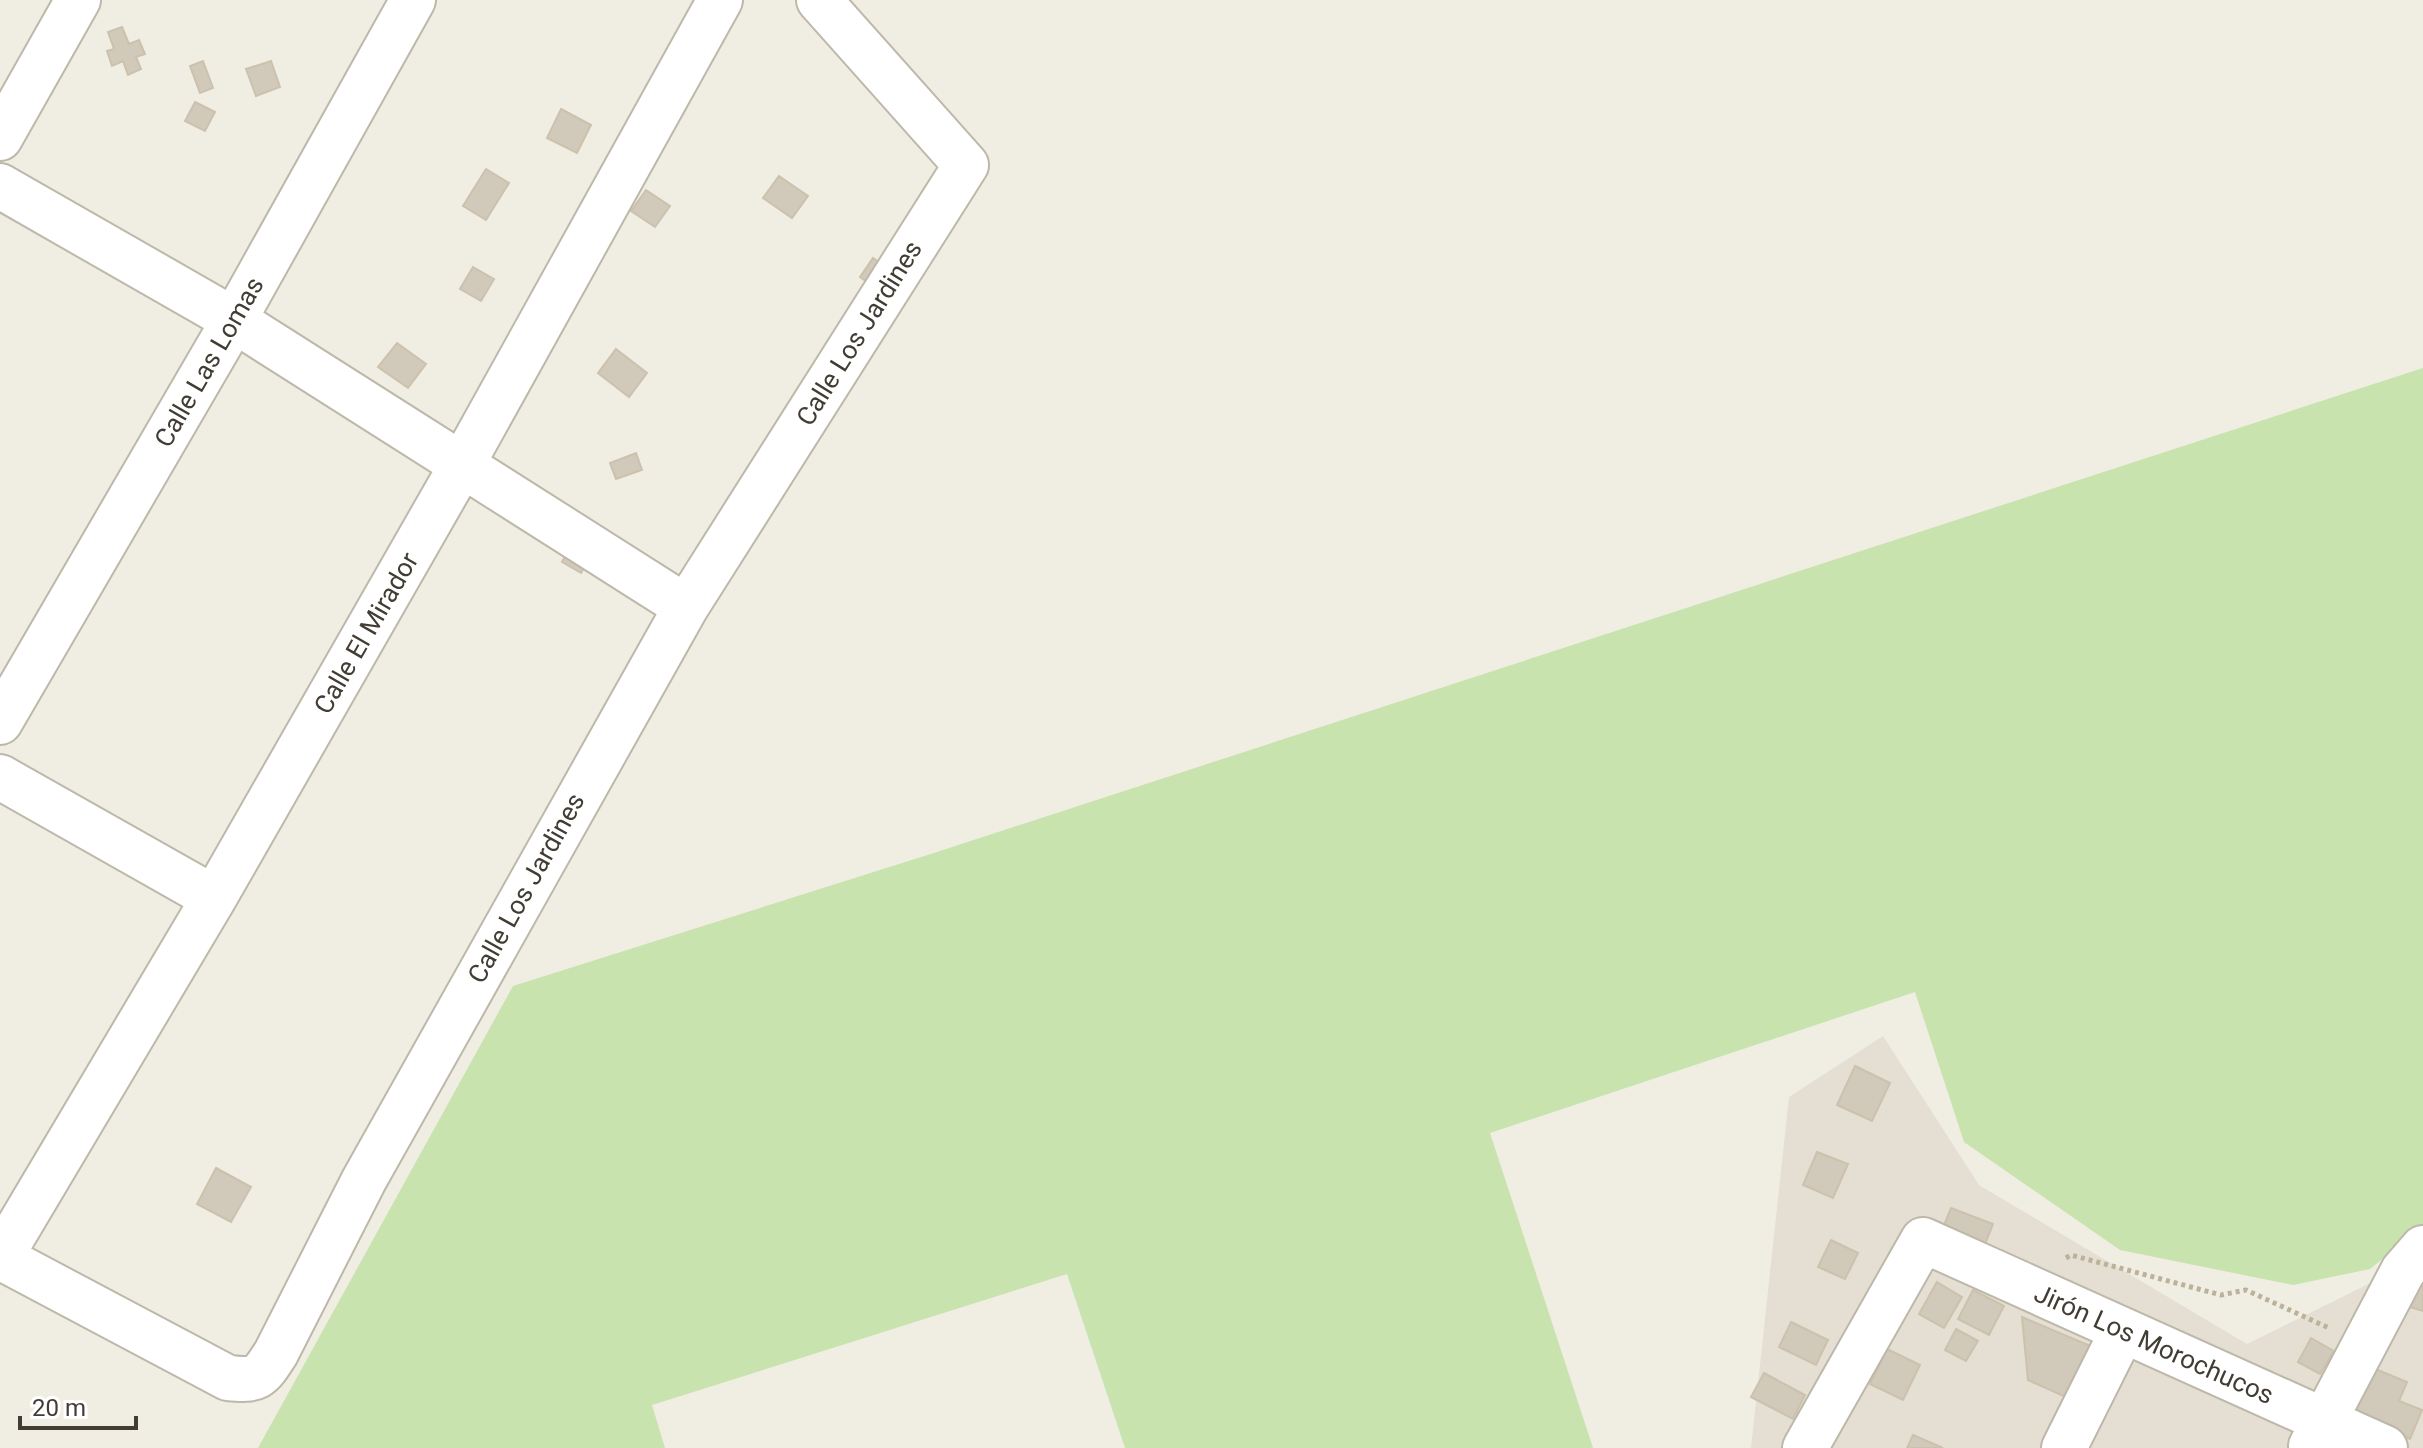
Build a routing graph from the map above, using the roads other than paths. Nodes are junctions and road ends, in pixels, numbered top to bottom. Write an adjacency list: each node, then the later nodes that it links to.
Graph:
1 (78, 0): 5 (street)
2 (413, 0): 7 (street, Calle Las Lomas)
3 (720, 0): 8 (street, Calle El Mirador)
4 (819, 0): 9 (street, Calle Los Jardines)
5 (0, 138)
6 (0, 186): 7 (street)
7 (234, 320): 8 (street); 10 (street, Calle Las Lomas)
8 (463, 463): 9 (street); 12 (street, Calle El Mirador)
9 (686, 607): 14 (street, Calle Los Jardines)
10 (0, 722)
11 (0, 777): 12 (street)
12 (214, 898): 14 (street, Calle El Mirador)
13 (2423, 1248): 16 (street)
14 (0, 1258)
15 (2123, 1330): 16 (street, Jirón Los Morochucos); 17 (street, Jirón Los Morochucos); 18 (street)
16 (2317, 1434): 19 (street, Jirón Los Morochucos)
17 (1805, 1448)
18 (2064, 1448)
19 (2385, 1448)

